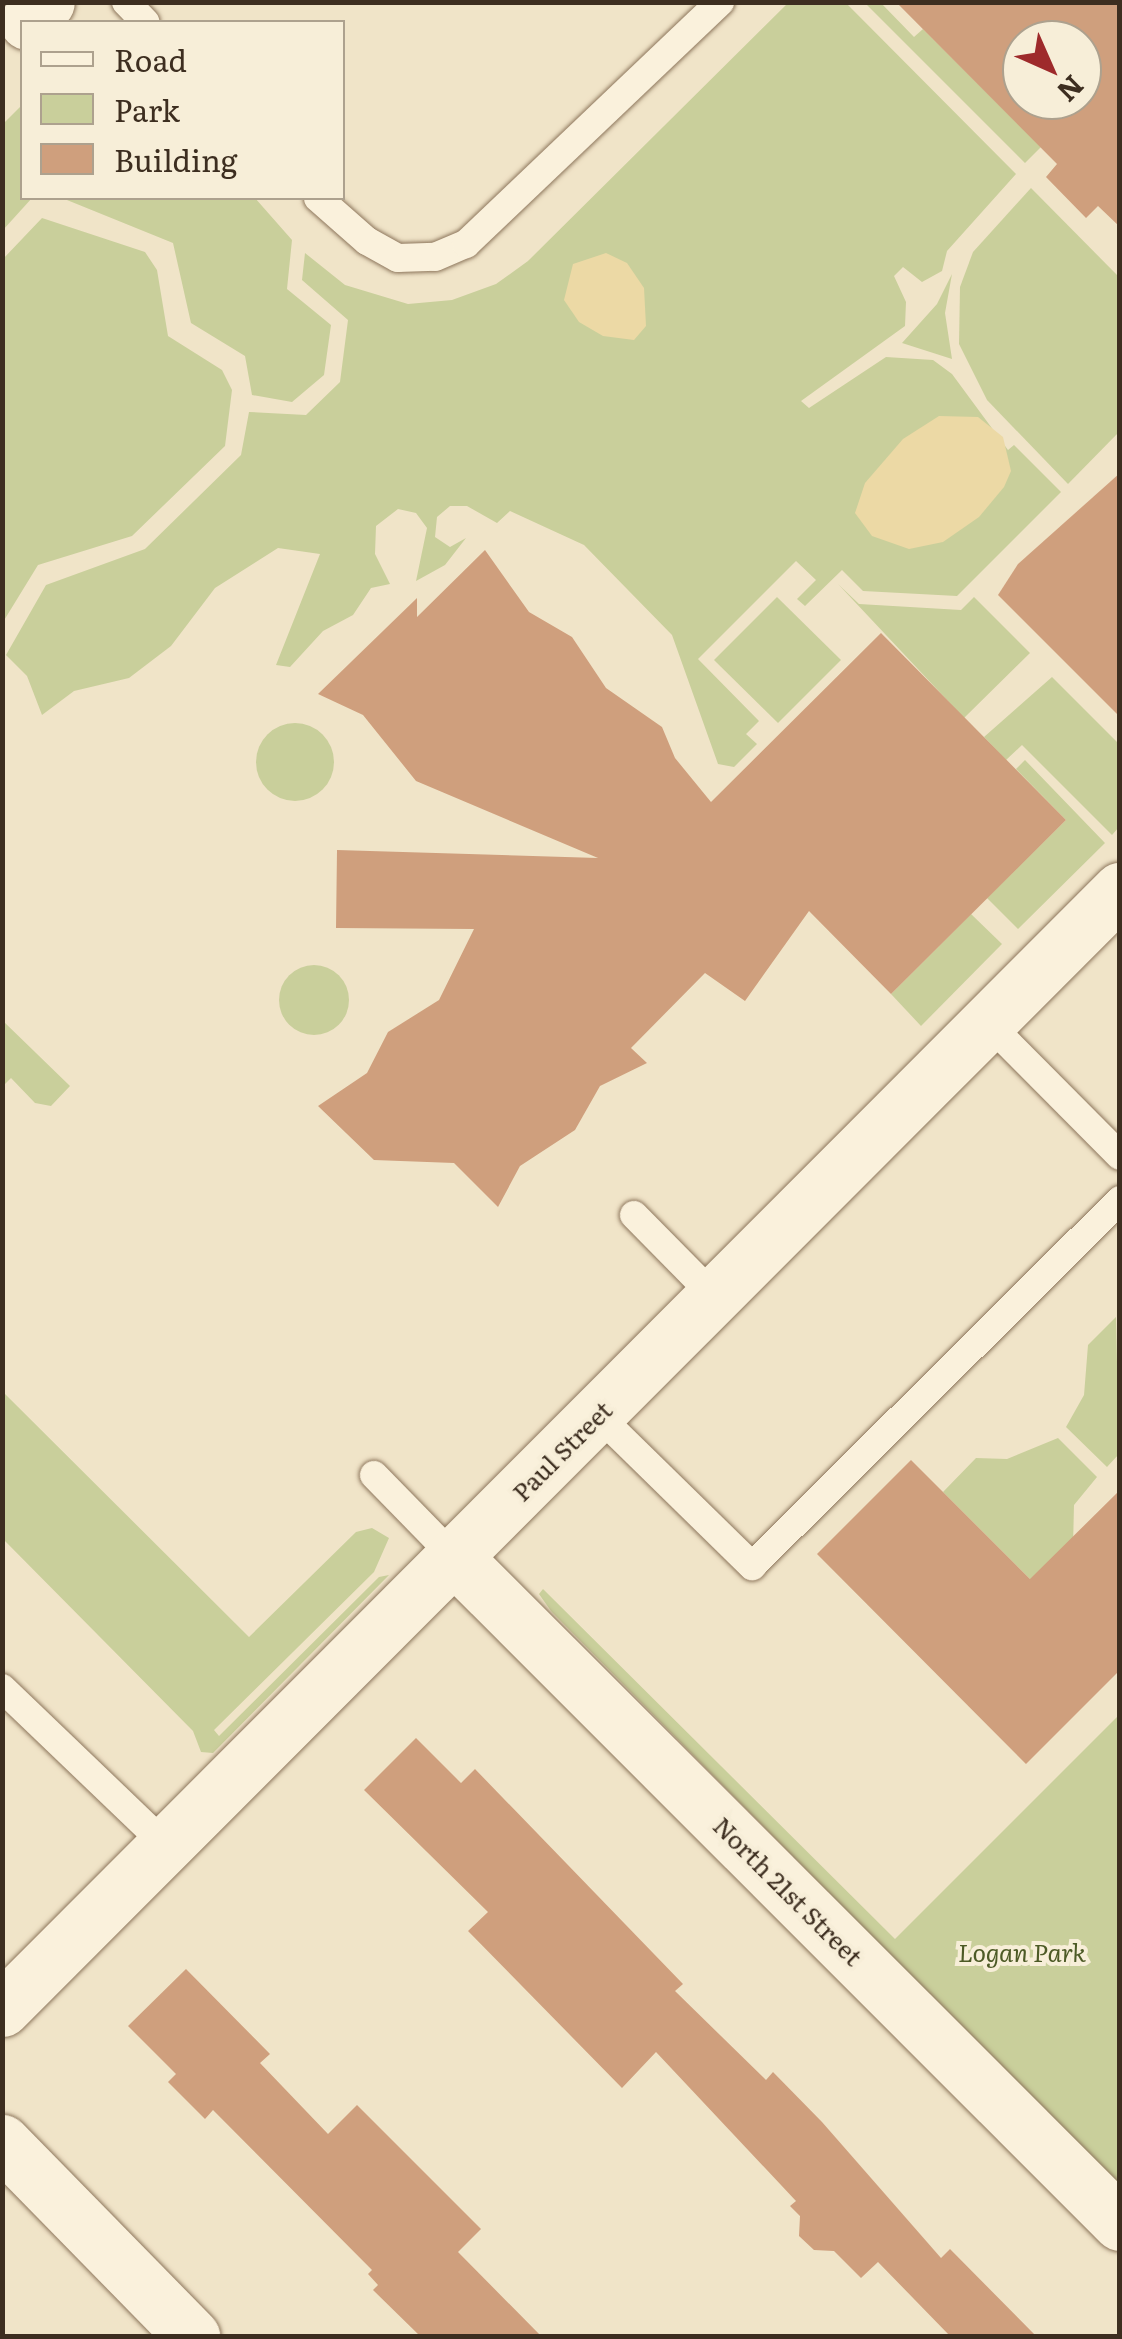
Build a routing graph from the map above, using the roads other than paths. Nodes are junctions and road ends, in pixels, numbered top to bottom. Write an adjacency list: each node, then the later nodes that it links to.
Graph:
1 (46, 2): 3 (street)
2 (720, 2): 6 (lane)
3 (28, 20)
4 (20, 28): 5 (street)
5 (2, 46)
6 (320, 200)
7 (1112, 913): 8 (street, Paul Street)
8 (988, 1023): 9 (lane); 12 (street, Paul Street)
9 (1120, 1156)
10 (1120, 1200): 13 (lane)
11 (634, 1216): 12 (lane)
12 (715, 1296): 13 (street, Paul Street)
13 (598, 1416): 15 (street, Paul Street)
14 (374, 1475): 15 (lane)
15 (456, 1558): 17 (street, Paul Street); 20 (street, North 21st Street)
16 (2, 1688): 17 (lane)
17 (167, 1846): 18 (street, Paul Street)
18 (2, 2010)
19 (2, 2142): 21 (street)
20 (1120, 2223)
21 (192, 2336)

